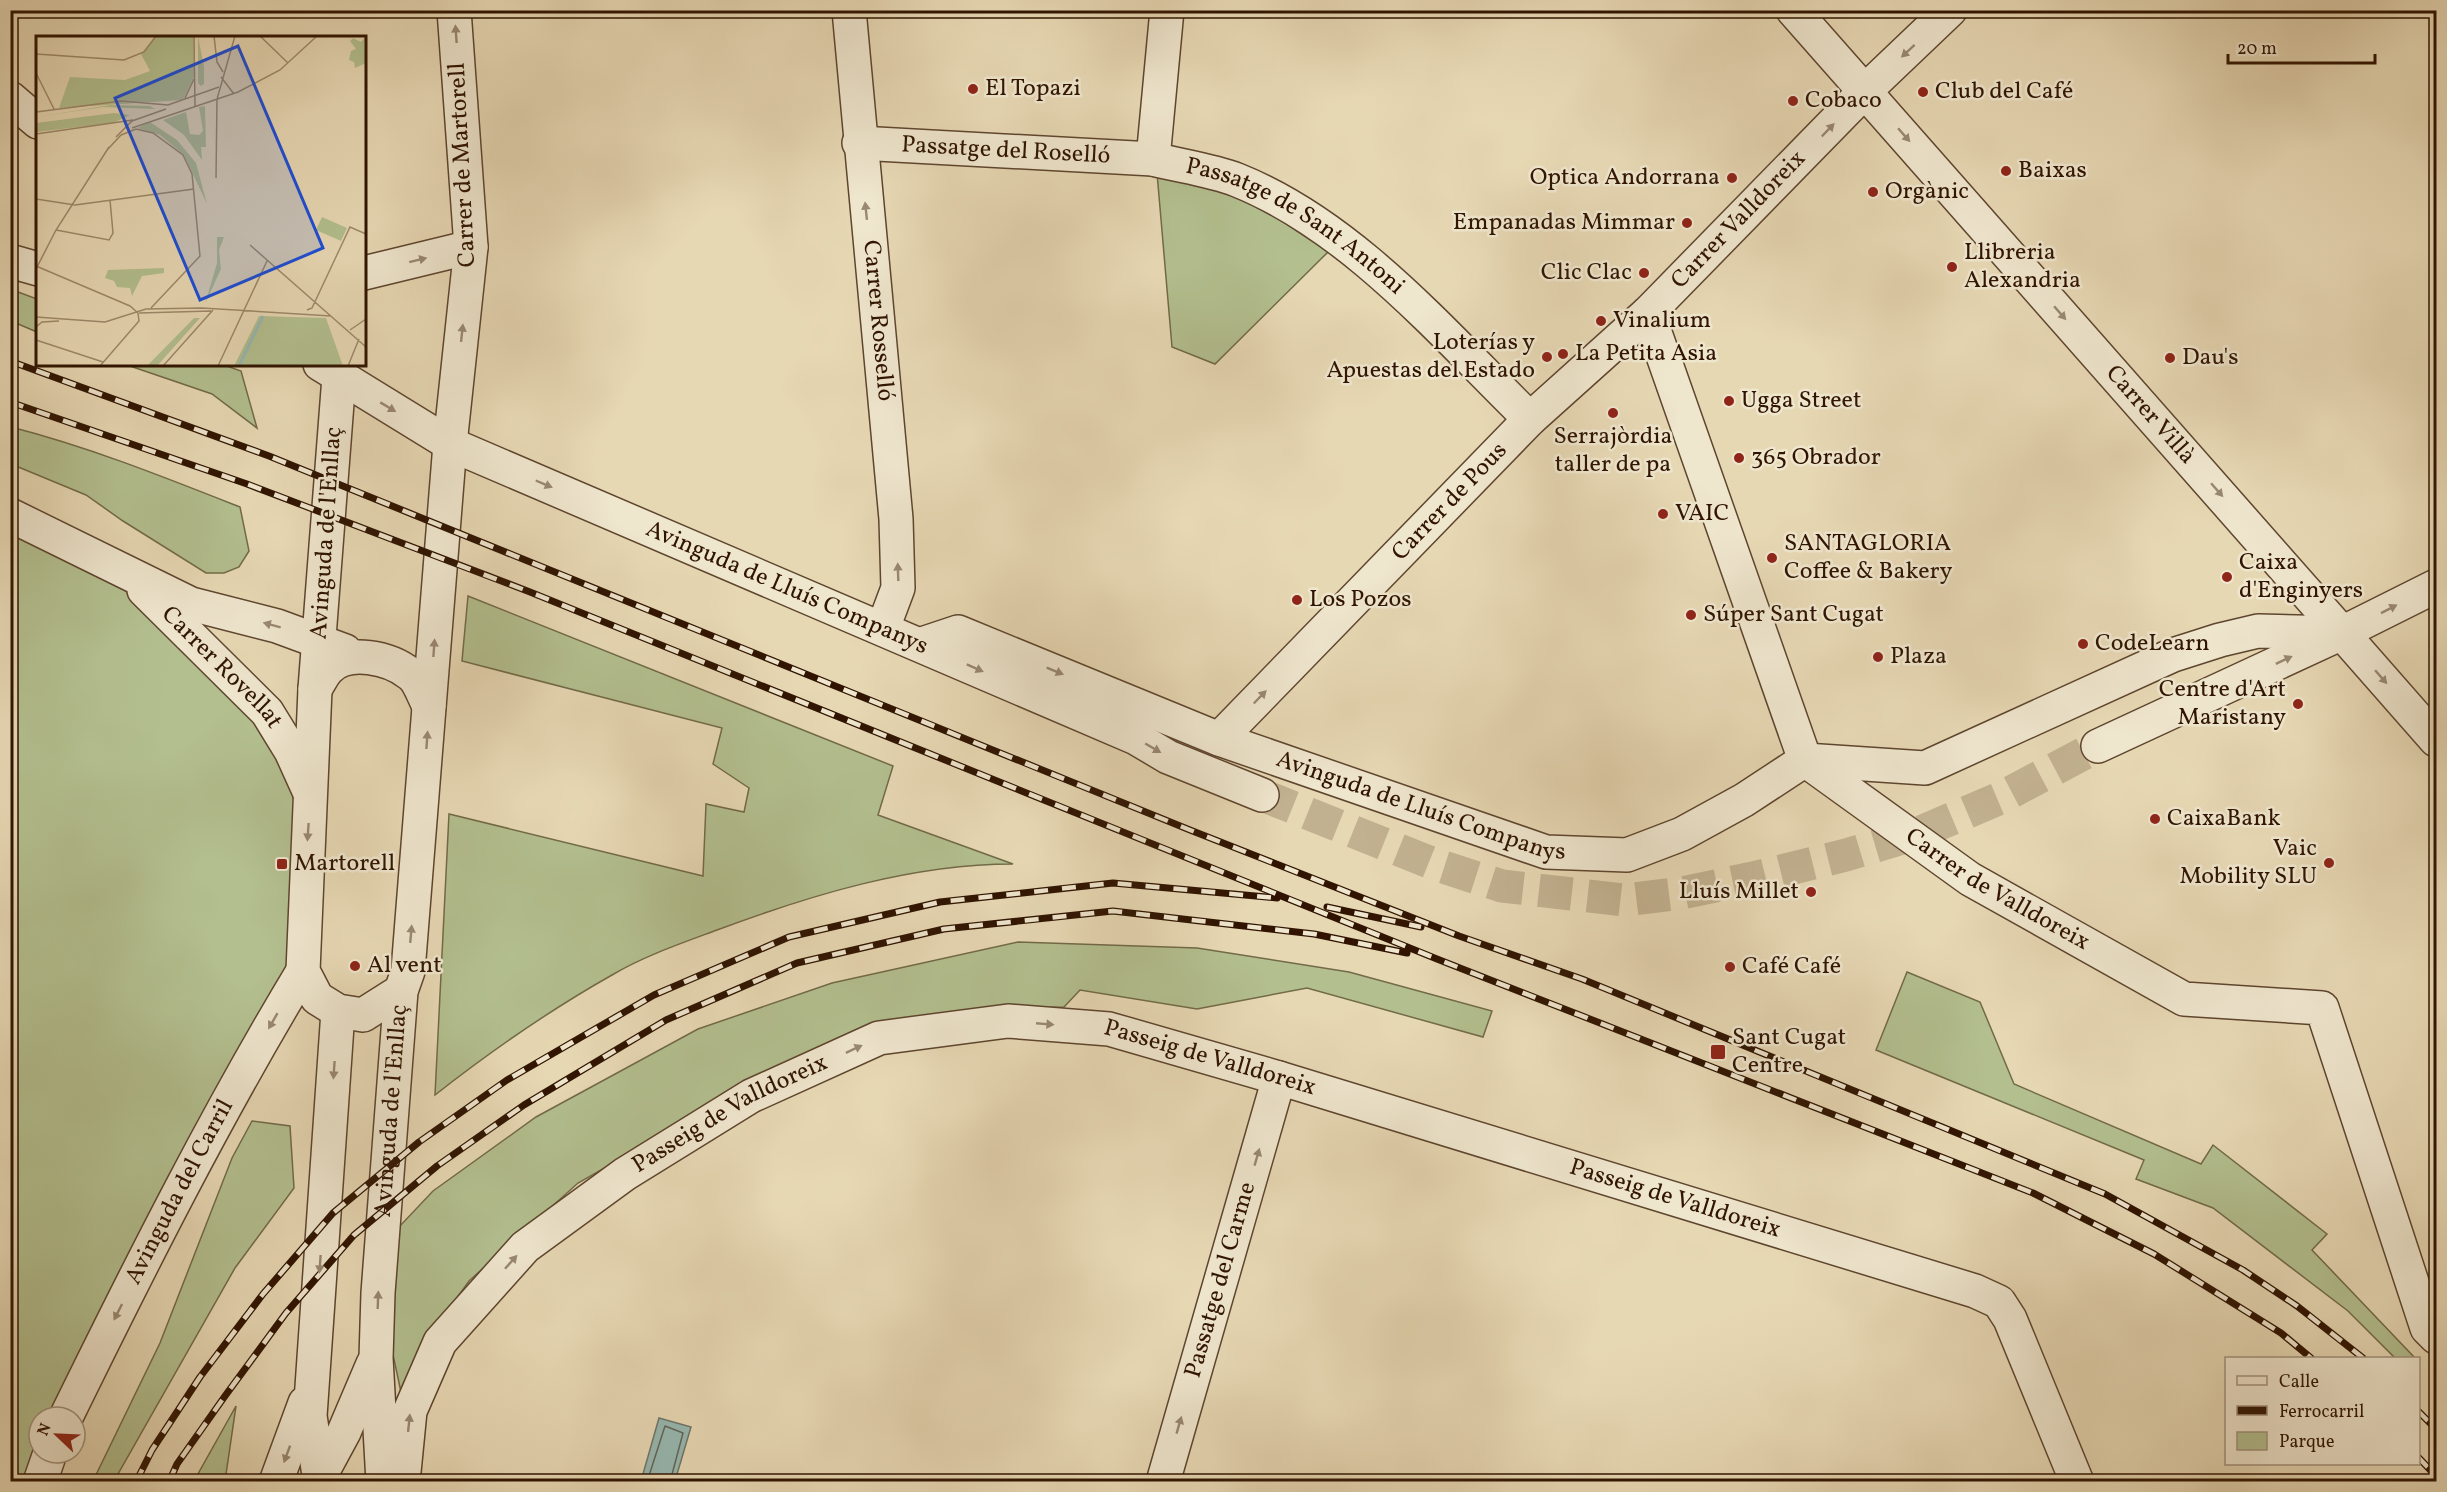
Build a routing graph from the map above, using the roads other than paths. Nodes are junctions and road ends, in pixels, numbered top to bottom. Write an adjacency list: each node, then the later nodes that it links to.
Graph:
1 (454, 10): 11 (street, Carrer de Martorell, one-way to 1)
2 (849, 10): 9 (street, Carrer Rosselló)
3 (1167, 10): 10 (street, Passatge de Sant Antoni)
4 (1793, 10): 6 (street)
5 (1950, 10): 6 (street, Carrer Valldoreix, one-way to 6)
6 (1865, 91): 15 (street, Carrer Valldoreix, one-way to 6); 23 (street, Carrer Villà, one-way to 23)
7 (10, 98): 8 (street)
8 (36, 120)
9 (860, 143): 10 (street, Passatge del Roselló); 22 (street, Carrer Rosselló, one-way to 9)
10 (1152, 159): 17 (street, Passatge de Sant Antoni)
11 (471, 247): 14 (street, one-way to 11); 18 (street, Carrer de Martorell, one-way to 11)
12 (10, 261): 13 (street)
13 (36, 268)
14 (366, 273)
15 (1648, 313): 17 (street, Carrer Valldoreix); 32 (street)
16 (329, 371): 18 (street, Avinguda de Lluís Companys, one-way to 18); 24 (street, Avinguda de l'Enllaç)
17 (1530, 419): 29 (street, Carrer de Pous, one-way to 17)
18 (450, 444): 22 (street, Avinguda de Lluís Companys, one-way to 22); 28 (street, Avinguda de l'Enllaç, one-way to 18)
19 (10, 515): 20 (street, Carrer Rovellat)
20 (107, 561): 24 (street, Carrer Rovellat, one-way to 20); 33 (street, Carrer Rovellat)
21 (2436, 586): 23 (street, one-way to 21)
22 (883, 628): 25 (street, Avinguda de Lluís Companys)
23 (2342, 633): 30 (street, Carrer Villà, one-way to 30); 31 (street, one-way to 23); 32 (street)
24 (319, 642): 26 (street, Carrer Rovellat); 27 (street, Avinguda de l'Enllaç)
25 (922, 644): 29 (street, Avinguda de Lluís Companys, one-way to 29); 34 (street, Avinguda de Lluís Companys, one-way to 34)
26 (367, 657): 27 (street, Avinguda de l'Enllaç); 28 (street, Avinguda de l'Enllaç)
27 (315, 689): 33 (street, Avinguda de l'Enllaç)
28 (429, 706): 36 (street, Avinguda de l'Enllaç, one-way to 28)
29 (1219, 739): 32 (street, Avinguda de Lluís Companys)
30 (2436, 740)
31 (2098, 746)
32 (1805, 759): 39 (street, Carrer de Valldoreix)
33 (310, 794): 35 (street, Avinguda de l'Enllaç, one-way to 35)
34 (1262, 795)
35 (303, 971): 37 (street); 42 (street, Avinguda del Carril, one-way to 42)
36 (401, 991): 37 (street); 40 (street, Avinguda de l'Enllaç, one-way to 36)
37 (338, 1011): 41 (street, one-way to 41)
38 (1279, 1078): 48 (street, Passeig de Valldoreix, one-way to 38); 49 (street, Passatge del Carme, one-way to 38); 50 (street, Passeig de Valldoreix)
39 (2436, 1337)
40 (376, 1358): 44 (street); 47 (street, Avinguda de l'Enllaç)
41 (311, 1387): 44 (street); 46 (street, one-way to 46)
42 (72, 1405)
43 (46, 1465): 45 (street)
44 (318, 1480)
45 (40, 1482)
46 (276, 1482)
47 (383, 1482)
48 (403, 1482)
49 (1163, 1482)
50 (2077, 1482)

